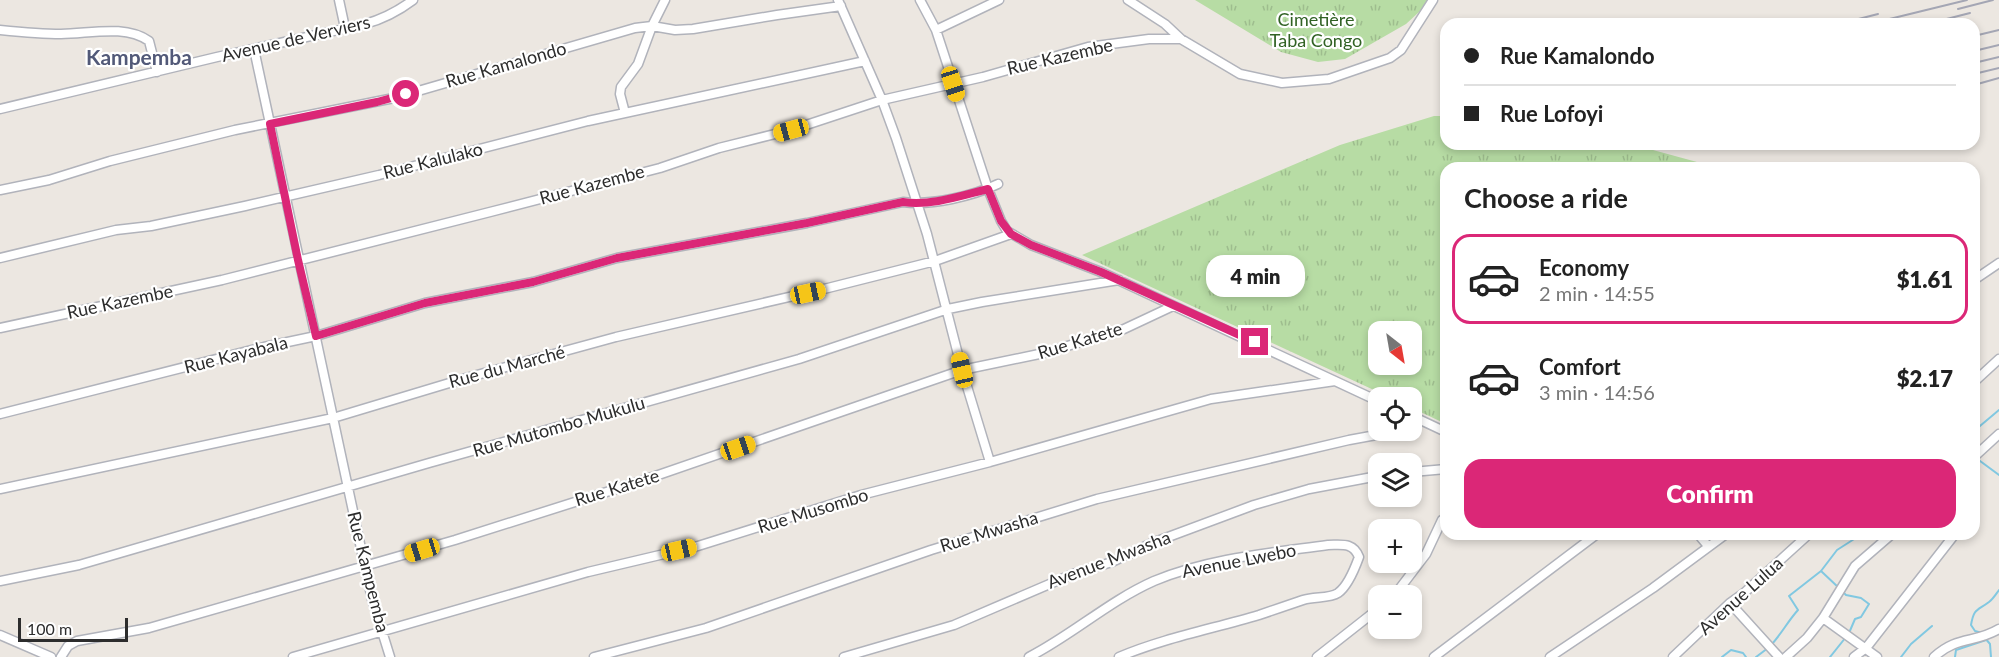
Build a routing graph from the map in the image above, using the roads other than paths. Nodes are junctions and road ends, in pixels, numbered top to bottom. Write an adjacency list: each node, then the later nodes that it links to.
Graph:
1 (339, 0): 10 (street)
2 (412, 0): 10 (street, Avenue de Verviers)
3 (665, 0): 9 (street)
4 (920, 0): 12 (street)
5 (999, 0): 12 (street)
6 (1128, 0): 13 (street)
7 (1432, 0): 13 (street)
8 (840, 3): 9 (street, Rue Kamalondo); 15 (street)
9 (652, 26): 20 (street); 21 (street, Rue Kamalondo)
10 (345, 28): 14 (street, Avenue de Verviers)
11 (0, 30): 16 (street)
12 (936, 30): 17 (street)
13 (1181, 39): 17 (street, Rue Kazembe)
14 (254, 49): 16 (street, Avenue de Verviers); 21 (street, Rue Kampemba)
15 (865, 61): 18 (street); 20 (street, Rue Kalulako)
16 (157, 72): 19 (street, Avenue de Verviers)
17 (953, 84): 18 (street, Rue Kazembe); 23 (street)
18 (882, 100): 26 (street); 29 (street, Rue Kazembe)
19 (0, 109)
20 (625, 113): 25 (street, Rue Kalulako)
21 (270, 124): 24 (street, Rue Kamalondo); 25 (street, Rue Kampemba)
22 (998, 184): 23 (street, Rue Kayabala)
23 (988, 189): 26 (street, Rue Kayabala); 27 (street)
24 (0, 190)
25 (285, 197): 28 (street, Rue Kalulako); 29 (street, Rue Kampemba)
26 (917, 204): 30 (street); 37 (street, Rue Kayabala)
27 (1011, 234): 30 (street, Rue du Marché); 33 (street)
28 (0, 258)
29 (298, 260): 36 (street, Rue Kazembe); 37 (street, Rue Kampemba)
30 (935, 261): 35 (street); 44 (street, Rue du Marché)
31 (1999, 263): 32 (street)
32 (1980, 275)
33 (1119, 280): 34 (street); 35 (street, Rue Mutombo Mukulu)
34 (1173, 306): 39 (street, Rue Katete); 41 (street)
35 (948, 309): 39 (street); 54 (street, Rue Mutombo Mukulu)
36 (0, 328)
37 (316, 336): 43 (street, Rue Kayabala); 44 (street, Rue Kampemba)
38 (1999, 359): 40 (street)
39 (962, 370): 50 (street); 64 (street, Rue Katete)
40 (1980, 376)
41 (1335, 381): 42 (street); 50 (street, Rue Musombo)
42 (1368, 396)
43 (0, 414)
44 (333, 418): 54 (street, Rue Kampemba); 55 (street, Rue du Marché)
45 (1422, 421): 46 (street)
46 (1440, 429)
47 (1999, 434): 49 (street)
48 (1368, 437): 78 (street, Rue Mwasha)
49 (1980, 451)
50 (990, 462): 71 (street, Rue Musombo)
51 (1440, 470): 52 (street)
52 (1422, 471)
53 (1368, 478): 79 (street, Avenue Mwasha)
54 (347, 487): 64 (street, Rue Kampemba); 65 (street, Rue Mutombo Mukulu)
55 (0, 489)
56 (1440, 524): 66 (street)
57 (1589, 540): 83 (street)
58 (1703, 540): 63 (street)
59 (1717, 540): 63 (street)
60 (1802, 540): 67 (street, Avenue Lulua)
61 (1885, 540): 69 (street)
62 (1950, 540): 73 (street)
63 (1708, 546): 84 (street)
64 (365, 567): 71 (street, Rue Kampemba); 75 (street, Rue Katete)
65 (0, 581)
66 (1402, 585)
67 (1730, 603): 85 (street, Avenue Lulua); 86 (street)
68 (1368, 617): 82 (street)
69 (1823, 618): 73 (street); 87 (street)
70 (1999, 629): 90 (street)
71 (381, 631): 76 (street, Rue Musombo); 77 (street, Rue Kampemba)
72 (0, 635): 74 (street)
73 (1866, 648): 88 (street); 89 (street)
74 (51, 657)
75 (61, 657)
76 (293, 657)
77 (390, 657)
78 (594, 657)
79 (844, 657)
80 (1029, 657): 81 (street, Avenue Lwebo)
81 (1119, 657)
82 (1317, 657)
83 (1434, 657)
84 (1550, 657)
85 (1673, 657)
86 (1779, 657)
87 (1786, 657)
88 (1854, 657)
89 (1877, 657)
90 (1934, 657)

